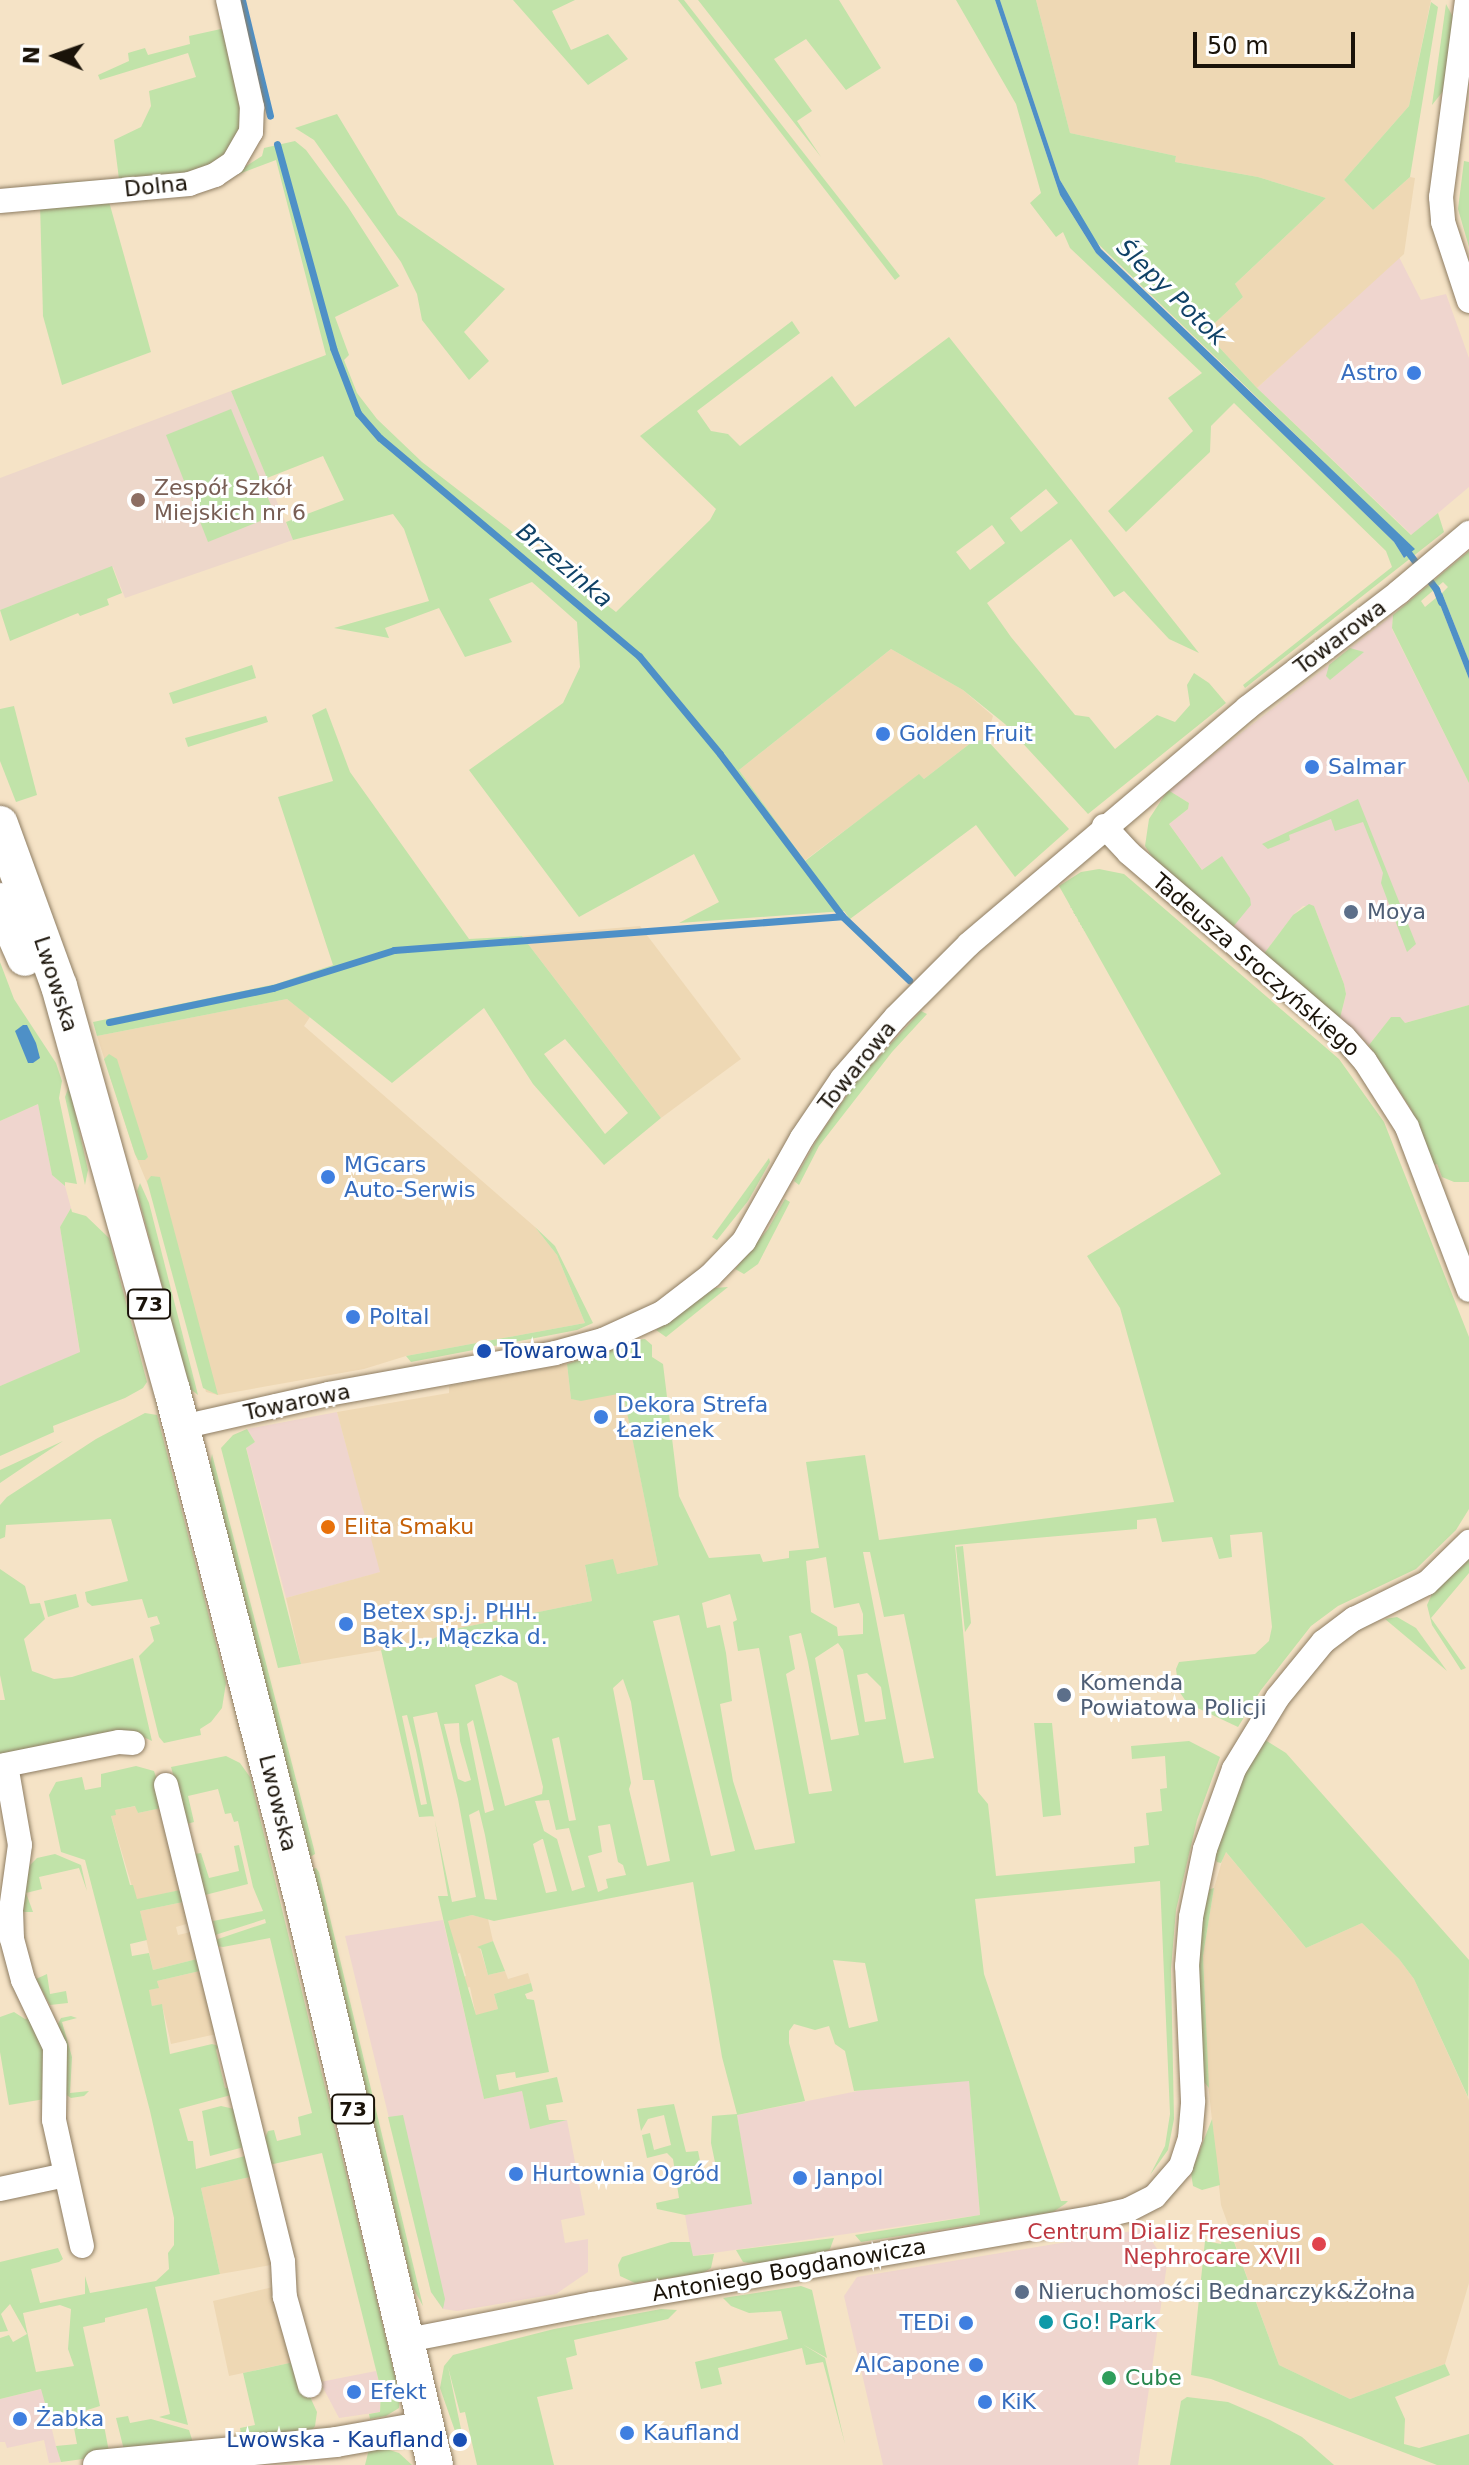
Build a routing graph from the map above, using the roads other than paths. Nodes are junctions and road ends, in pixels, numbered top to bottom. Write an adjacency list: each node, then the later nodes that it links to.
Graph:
1 (228, 0): 3 (street, Dolna)
2 (1467, 0): 4 (street)
3 (0, 201)
4 (1469, 301)
5 (1469, 533): 6 (street, Towarowa)
6 (1104, 826): 10 (street, Tadeusza Sroczyńskiego); 11 (street, Towarowa)
7 (4, 845): 9 (main road, Lwowska / 73)
8 (0, 901): 9 (main road, Lwowska / 73)
9 (105, 1146): 11 (main road, Lwowska / 73)
10 (1469, 1290)
11 (182, 1427): 20 (main road, Lwowska / 73)
12 (1469, 1542): 20 (street, Antoniego Bogdanowicza)
13 (133, 1743): 14 (street)
14 (3, 1765): 16 (street)
15 (166, 1785): 21 (street)
16 (6, 1939): 17 (street)
17 (66, 2175): 18 (street); 19 (street)
18 (0, 2189)
19 (82, 2246)
20 (408, 2340): 22 (main road, Lwowska / 73)
21 (310, 2386)
22 (427, 2426): 23 (street); 24 (main road, Lwowska / 73)
23 (98, 2465)
24 (435, 2465)

